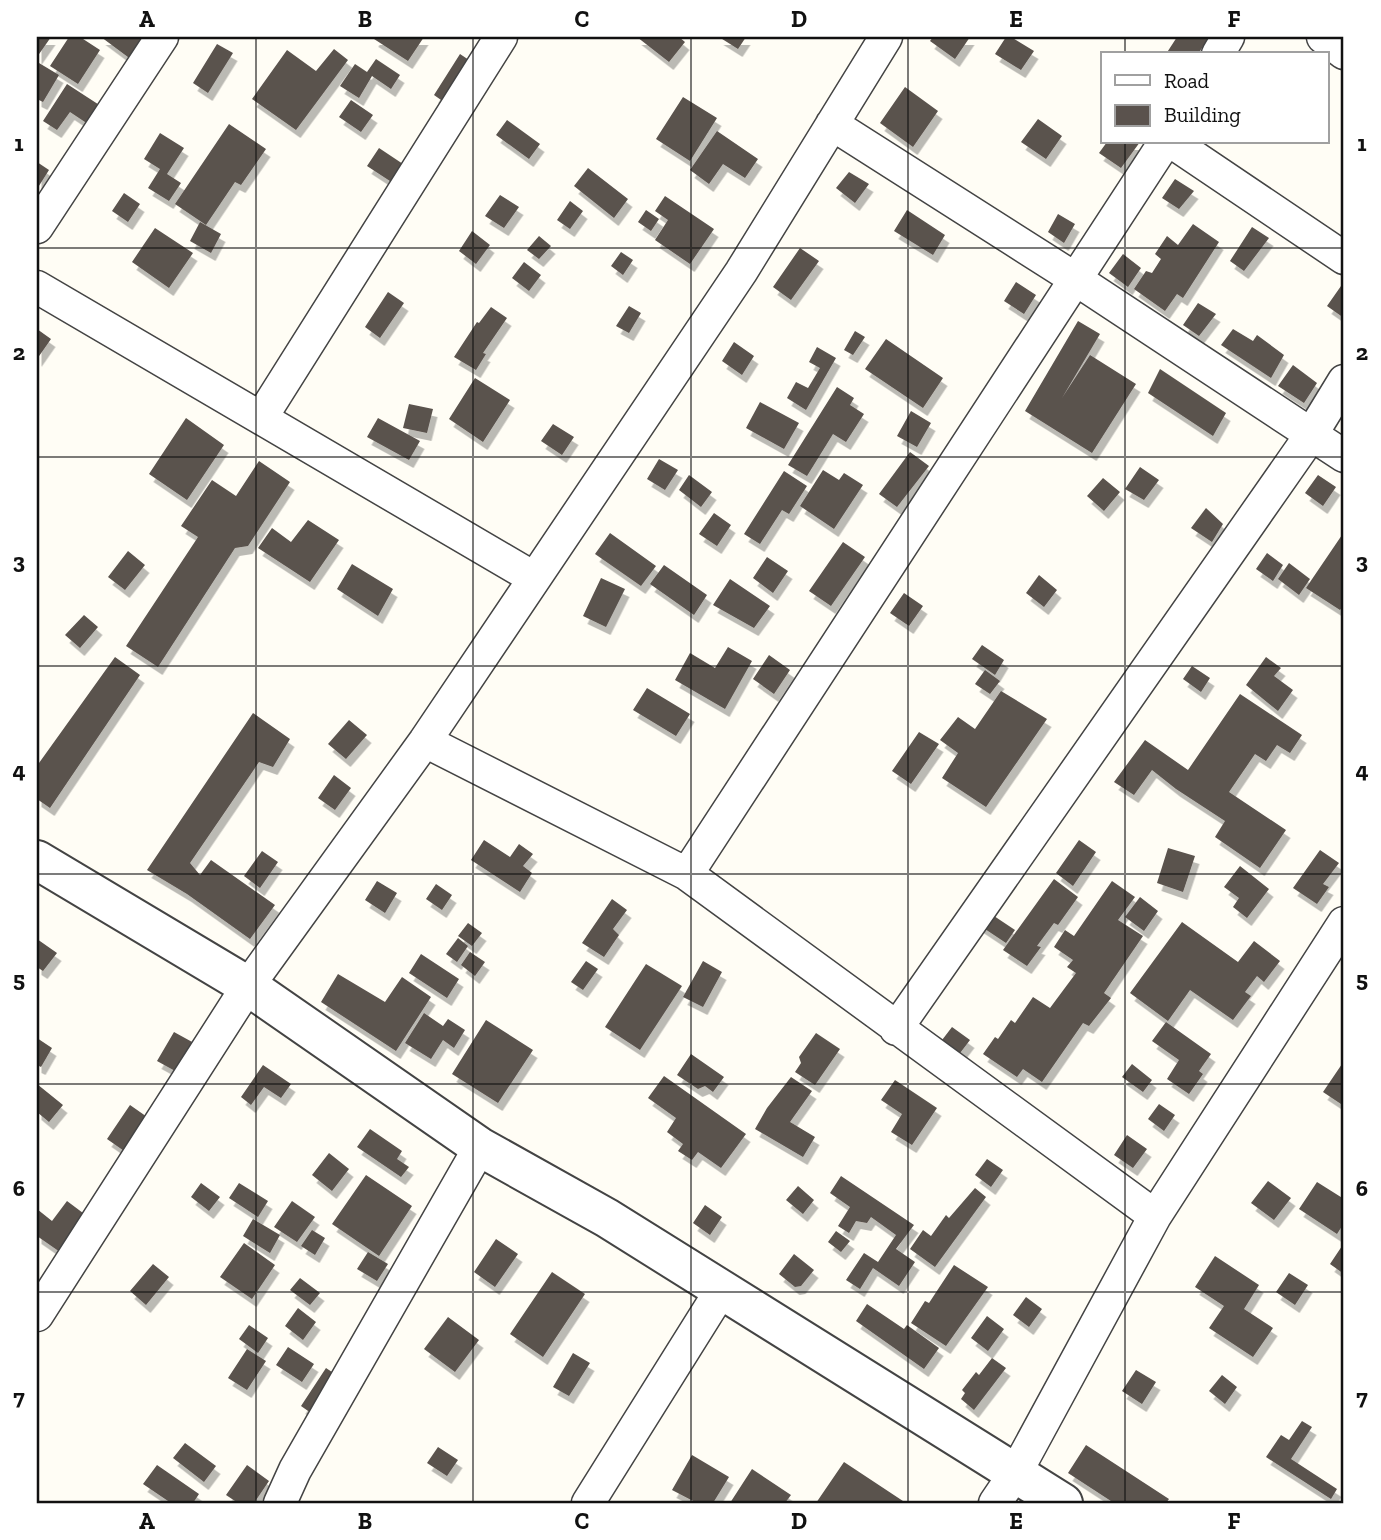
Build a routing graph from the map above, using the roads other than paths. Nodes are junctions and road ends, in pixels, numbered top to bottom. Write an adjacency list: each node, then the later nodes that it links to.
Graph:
1 (162, 37): 9 (street)
2 (501, 37): 14 (street)
3 (886, 37): 6 (street)
4 (1323, 37): 5 (street)
5 (1344, 53)
6 (832, 124): 11 (street); 17 (street)
7 (1164, 144): 11 (street)
8 (1175, 144): 10 (street)
9 (37, 228)
10 (1344, 258)
11 (1077, 280): 15 (street); 20 (street)
12 (37, 287): 14 (street)
13 (1344, 381): 15 (street)
14 (261, 418): 17 (street)
15 (1311, 435): 16 (street); 23 (street)
16 (1344, 456)
17 (534, 578): 18 (street)
18 (425, 741): 20 (street); 22 (street)
19 (37, 860): 22 (street)
20 (687, 874): 23 (street)
21 (1344, 923): 25 (street)
22 (248, 986): 24 (street); 27 (street)
23 (896, 1029): 25 (street)
24 (480, 1147): 26 (street); 29 (street)
25 (1155, 1216): 28 (street)
26 (722, 1289): 28 (street); 30 (street)
27 (37, 1315)
28 (1016, 1472): 31 (street); 32 (street)
29 (280, 1503)
30 (588, 1503)
31 (995, 1503)
32 (1063, 1503)

